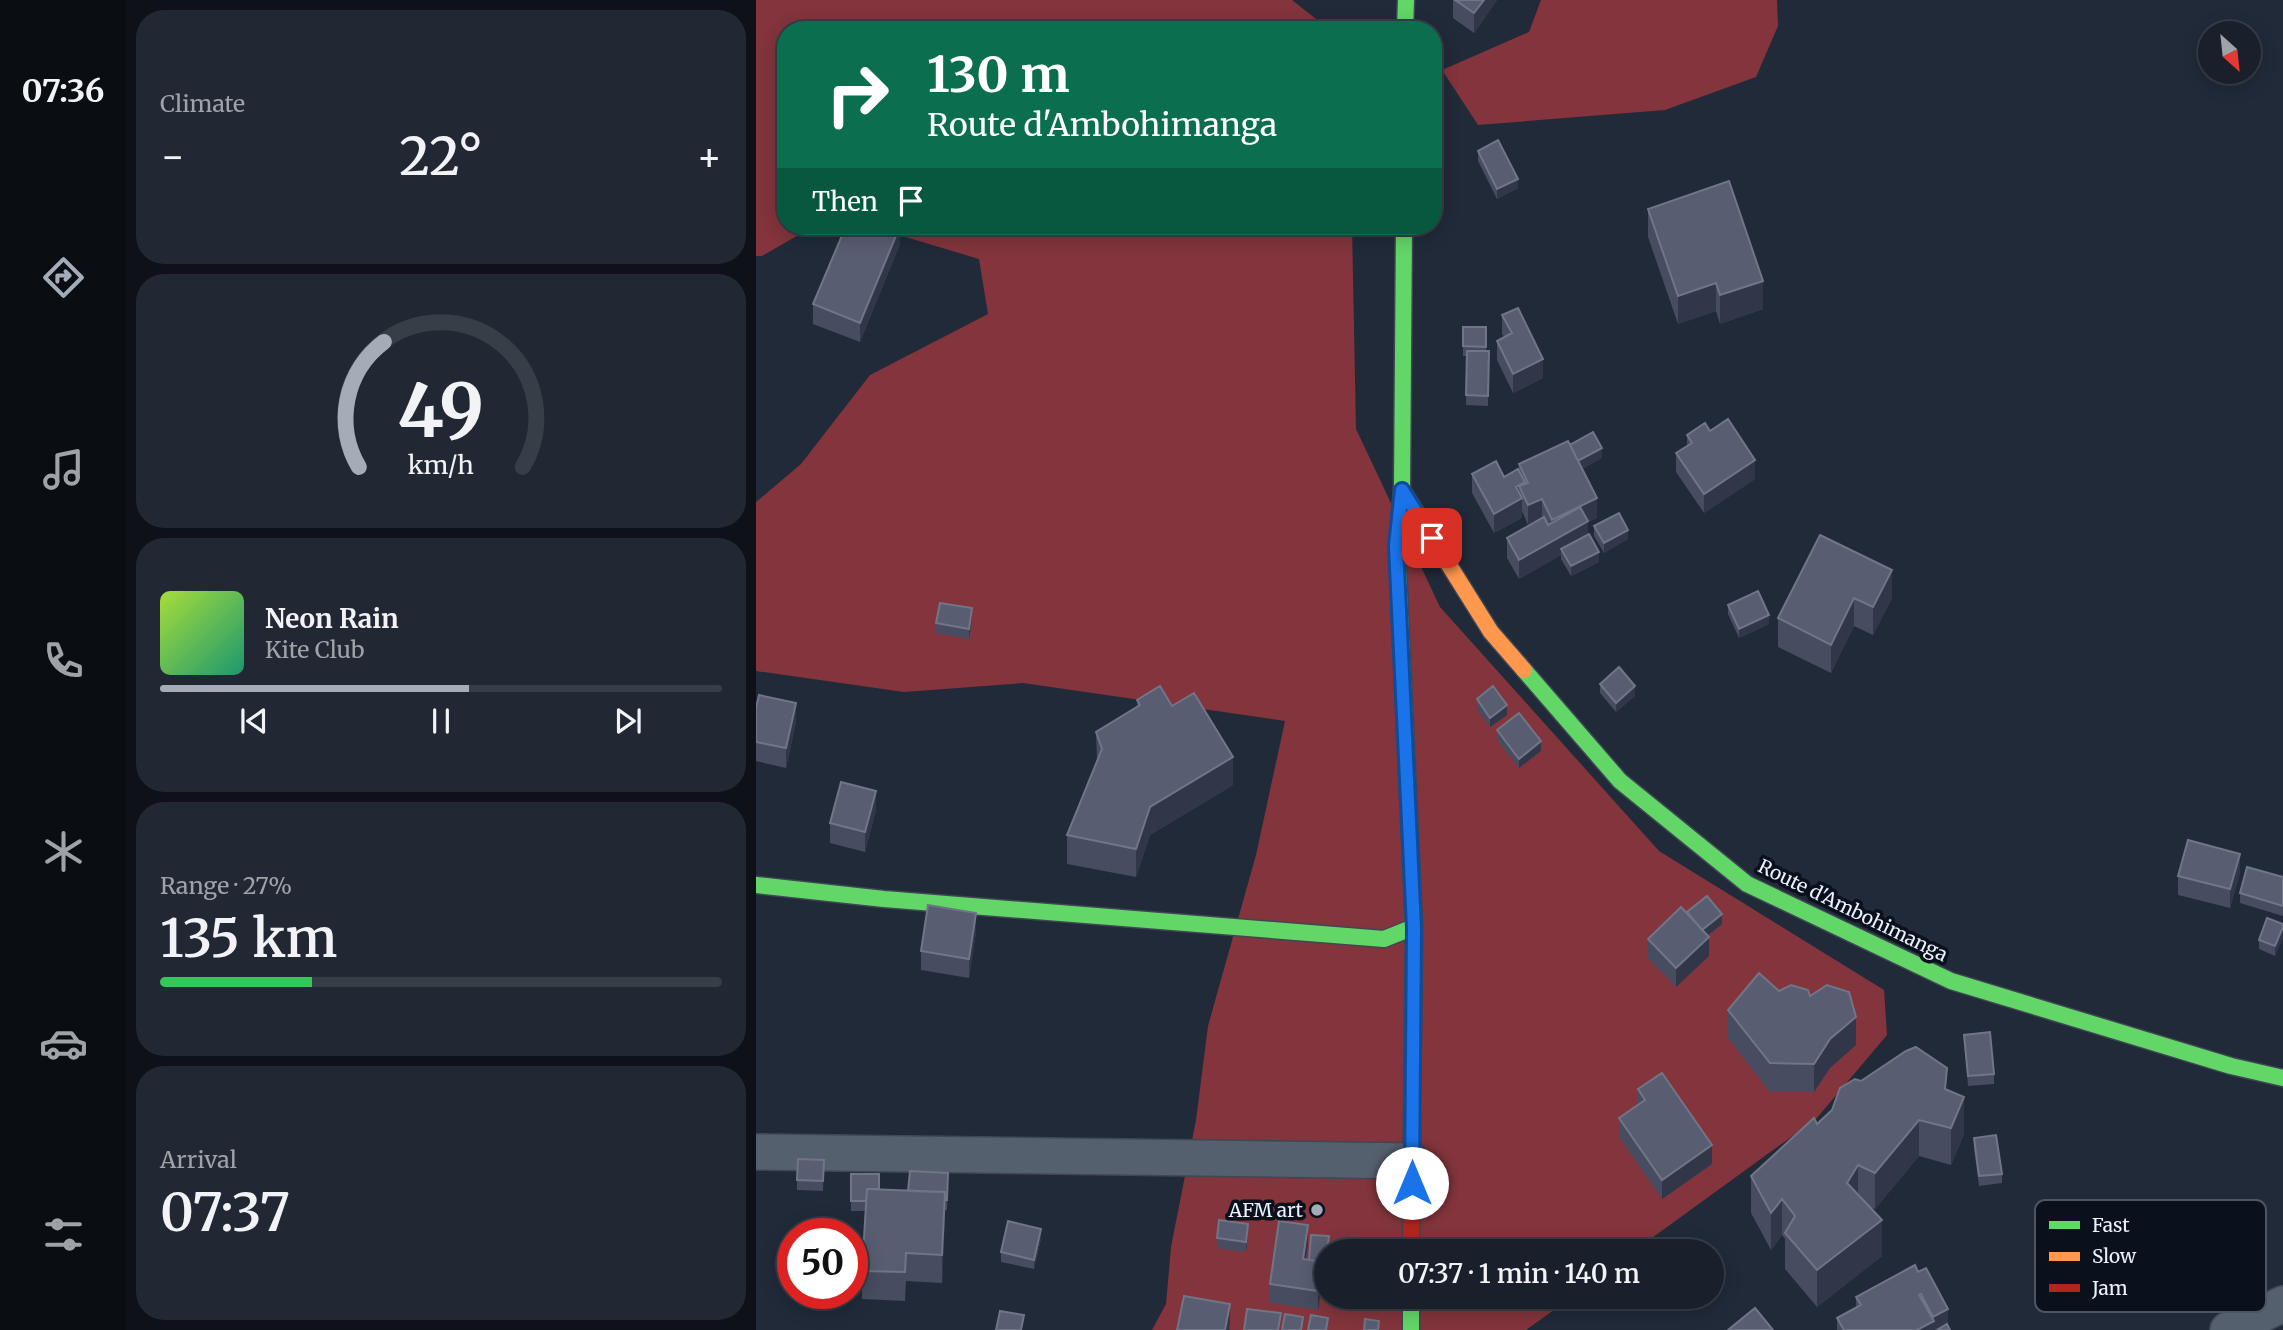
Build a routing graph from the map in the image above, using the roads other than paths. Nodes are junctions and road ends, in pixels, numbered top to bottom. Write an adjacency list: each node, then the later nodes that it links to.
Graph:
1 (1406, 0): 2 (street)
2 (1405, 21)
3 (1404, 235): 4 (street)
4 (1402, 490): 6 (street); 7 (street, Route d'Ambohimanga)
5 (756, 885): 6 (street)
6 (1414, 928): 9 (street)
7 (2283, 1078)
8 (756, 1152): 9 (street)
9 (1412, 1161): 10 (street)
10 (1411, 1239)
11 (2283, 1304): 14 (street)
12 (1411, 1309): 13 (street)
13 (1410, 1330)
14 (2228, 1330)

